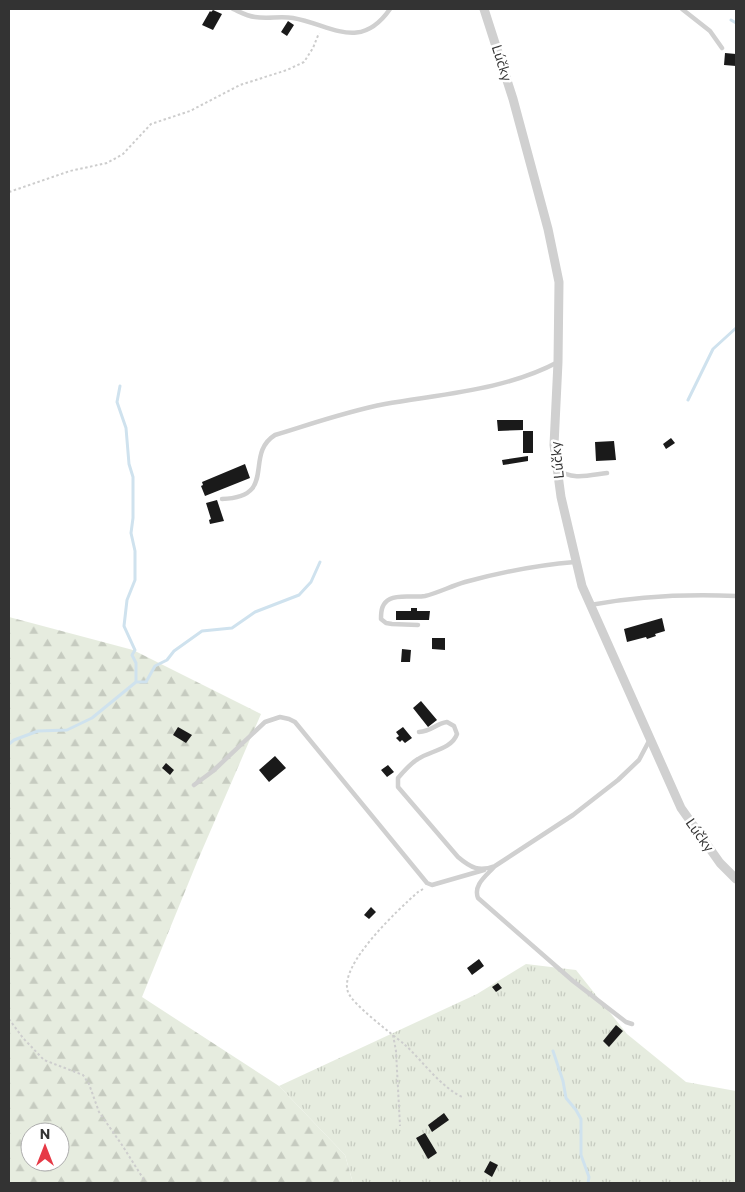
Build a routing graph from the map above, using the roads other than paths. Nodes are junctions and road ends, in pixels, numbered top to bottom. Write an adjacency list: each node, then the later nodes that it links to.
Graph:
1 (233, 9): 2 (lane)
2 (390, 9)
3 (484, 9): 6 (street, Lúčky)
4 (682, 9): 5 (lane)
5 (722, 48)
6 (558, 362): 7 (street, Lúčky); 9 (lane)
7 (556, 468): 8 (lane); 10 (street, Lúčky)
8 (607, 473)
9 (222, 499)
10 (575, 562): 12 (street, Lúčky); 13 (lane)
11 (736, 596): 12 (lane)
12 (590, 605): 15 (street, Lúčky)
13 (418, 625)
14 (419, 732): 18 (lane)
15 (649, 739): 17 (lane); 19 (street, Lúčky)
16 (194, 785): 18 (lane)
17 (495, 866): 18 (lane); 20 (lane)
18 (485, 870)
19 (736, 879)
20 (632, 1024)

